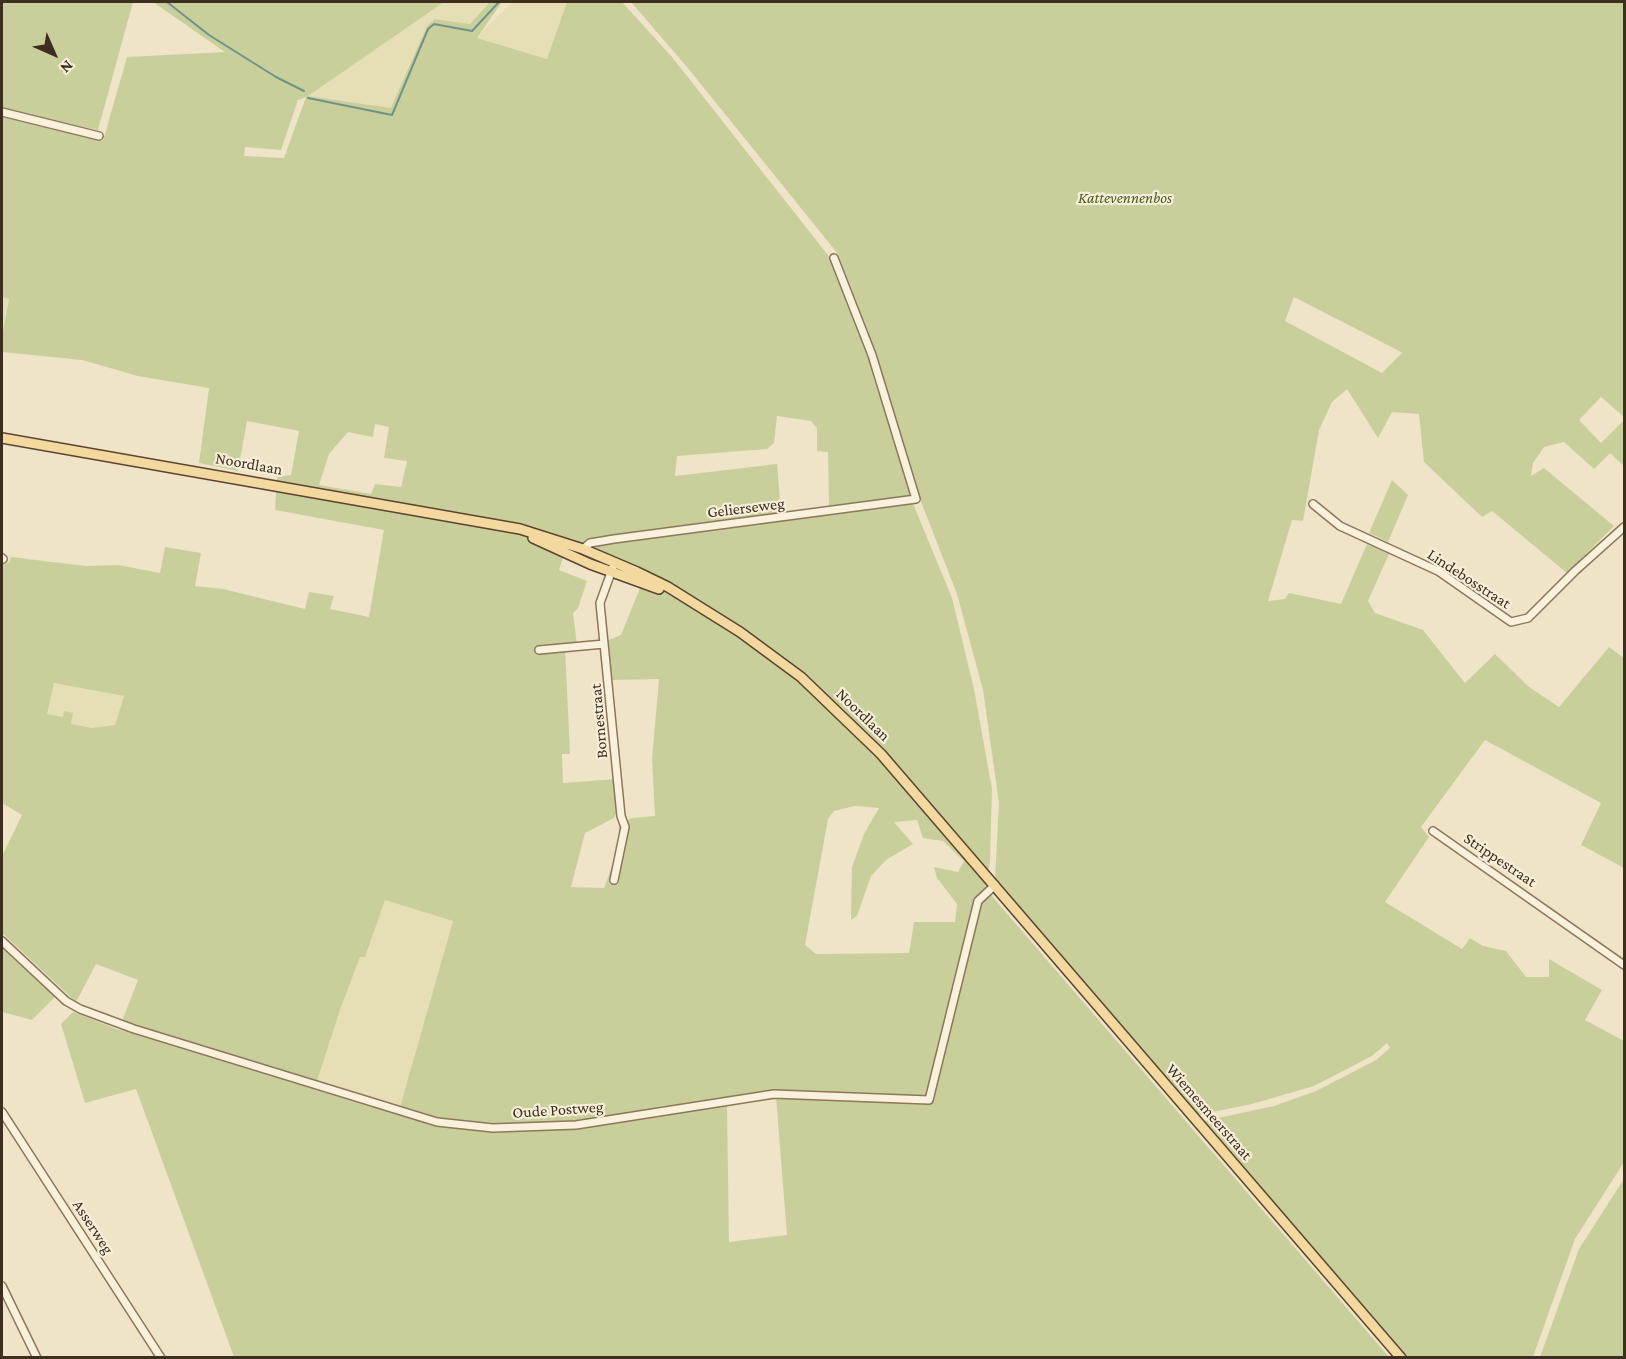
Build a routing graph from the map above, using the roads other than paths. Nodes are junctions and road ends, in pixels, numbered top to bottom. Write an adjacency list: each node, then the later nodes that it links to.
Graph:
1 (2, 112): 2 (street)
2 (99, 136)
3 (834, 258): 8 (street, Gelierseweg)
4 (2, 438): 6 (main road, Noordlaan)
5 (1313, 504): 7 (street, Lindebosstraat)
6 (491, 524): 8 (main road, Noordlaan); 10 (main road, Noordlaan)
7 (1624, 527)
8 (583, 549): 9 (main road, Noordlaan)
9 (615, 562): 10 (street, Bornestraat); 11 (main road, Noordlaan)
10 (611, 572): 11 (main road, Noordlaan); 12 (street, Bornestraat)
11 (683, 598): 16 (main road, Noordlaan)
12 (604, 644): 13 (street); 15 (street, Bornestraat)
13 (538, 650)
14 (1433, 831): 18 (street, Strippestraat)
15 (614, 880)
16 (995, 885): 17 (street, Oude Postweg); 23 (main road, Wiemesmeerstraat)
17 (2, 941)
18 (1624, 965)
19 (2, 1112): 22 (street, Asserweg)
20 (2, 1286): 21 (street)
21 (37, 1358)
22 (161, 1358)
23 (1401, 1358)

